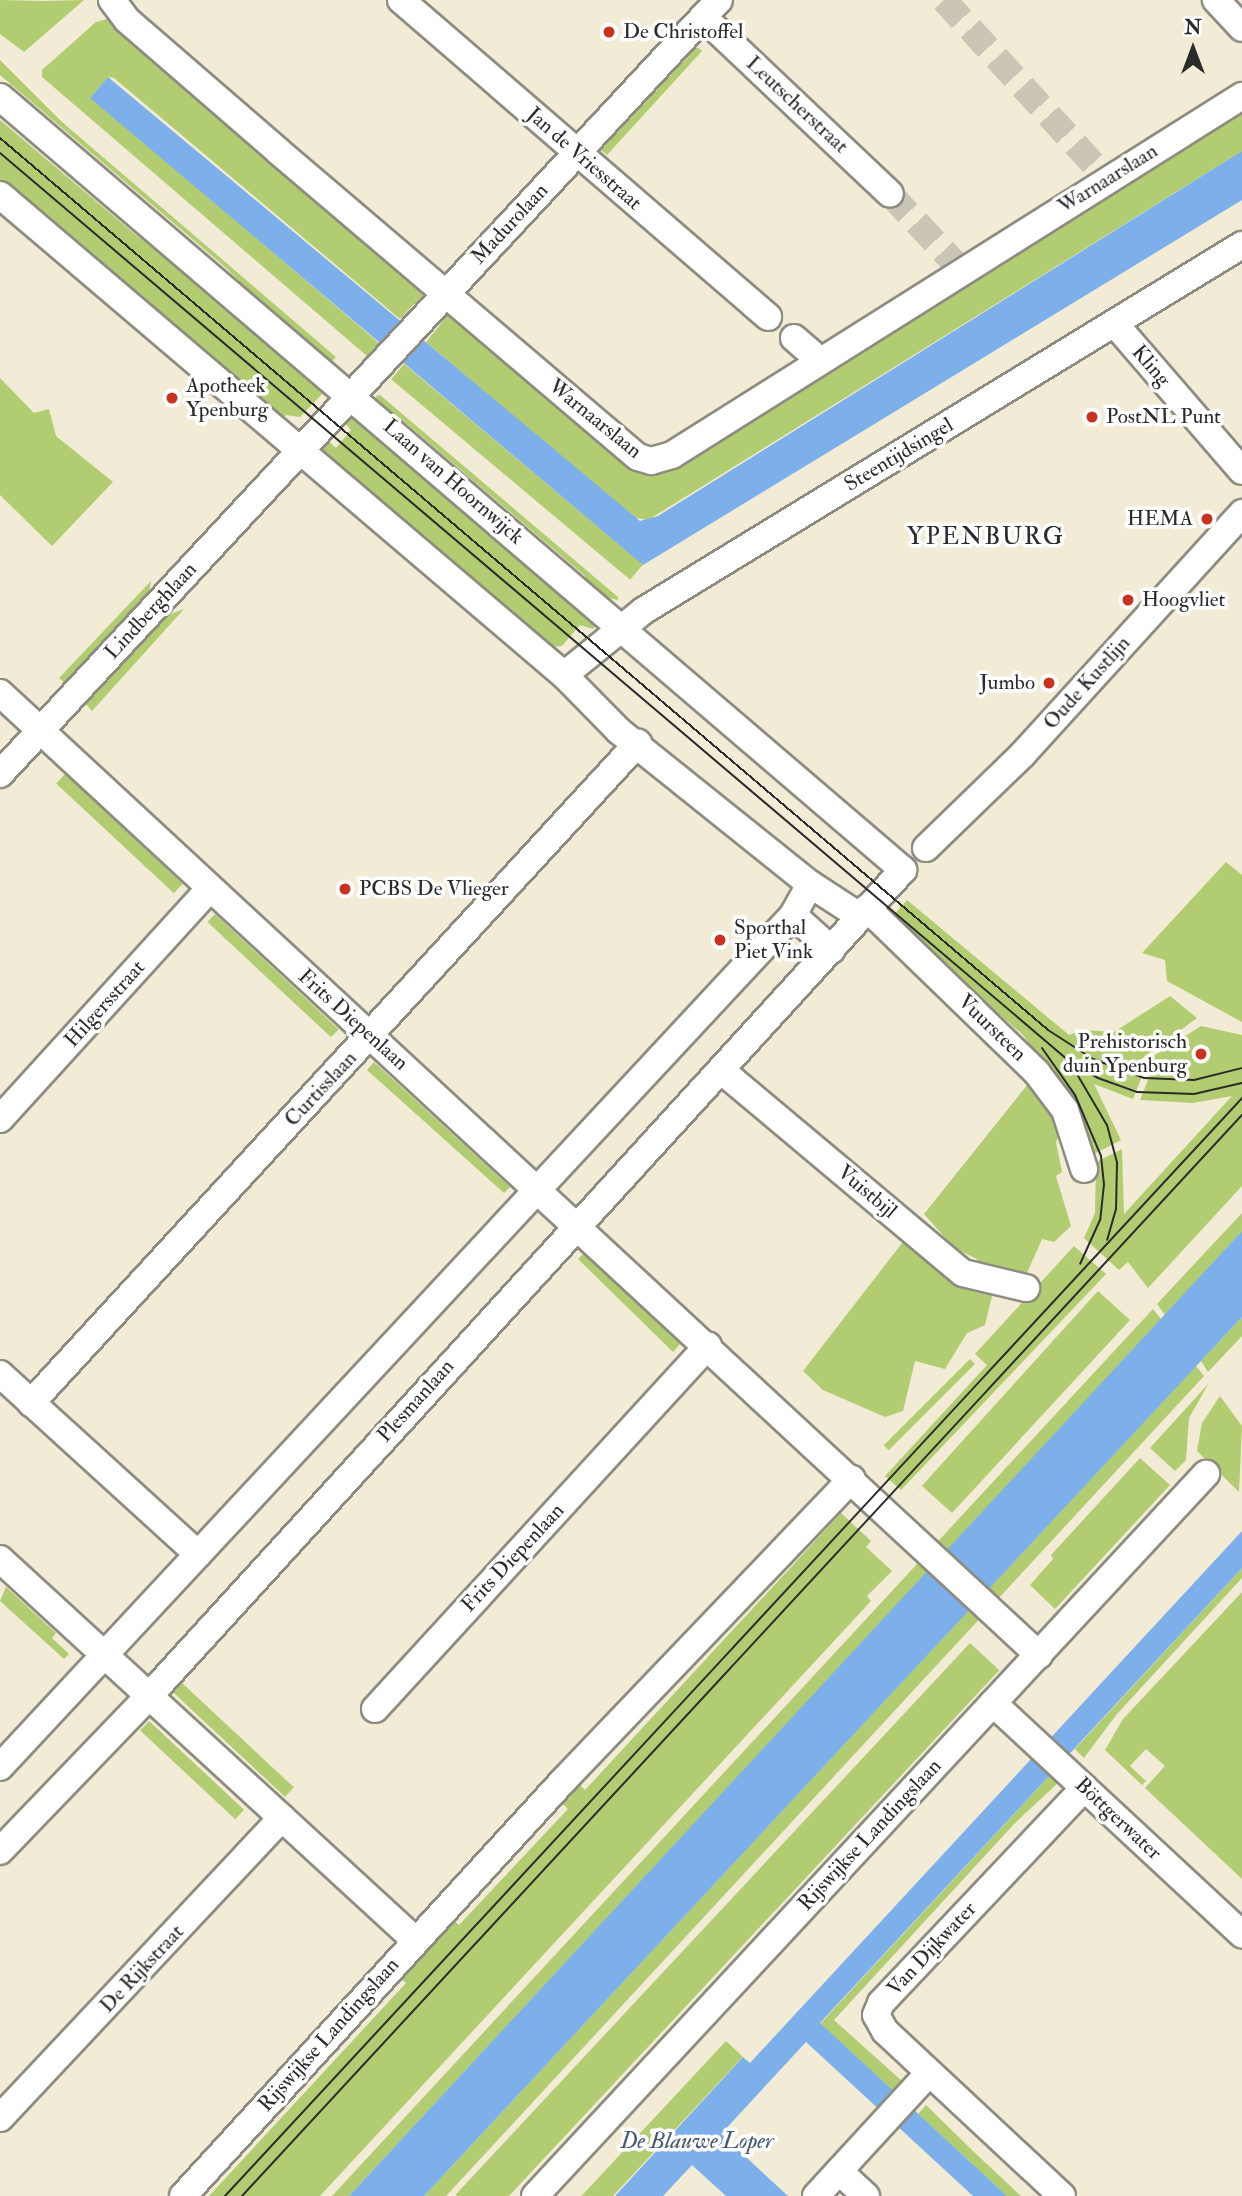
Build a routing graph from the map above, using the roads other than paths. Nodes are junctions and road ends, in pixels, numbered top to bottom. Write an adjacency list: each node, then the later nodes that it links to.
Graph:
1 (111, 0): 12 (street, Warnaarslaan)
2 (401, 0): 8 (street, Jan de Vriesstraat)
3 (1216, 0): 5 (street)
4 (711, 9): 8 (street, Madurolaan); 9 (street, Leutscherstraat)
5 (1242, 28)
6 (1242, 96): 16 (street, Warnaarslaan)
7 (0, 97): 17 (street, Laan van Hoornwijck)
8 (576, 153): 12 (street, Madurolaan); 13 (street, Jan de Vriesstraat)
9 (890, 194)
10 (0, 195): 18 (street)
11 (1242, 245): 14 (street, Steentijdsingel)
12 (438, 302): 16 (street, Warnaarslaan); 17 (street, Madurolaan)
13 (768, 317)
14 (1115, 324): 19 (street, Kling); 21 (street, Steentijdsingel)
15 (794, 338): 16 (street)
16 (819, 360)
17 (351, 394): 18 (street, Madurolaan); 21 (street, Laan van Hoornwijck)
18 (303, 450): 22 (street); 24 (street, Lindberghlaan)
19 (1242, 471)
20 (1242, 513): 27 (street, Oude Kustlijn)
21 (622, 627): 22 (street, Steentijdsingel); 30 (street, Laan van Hoornwijck)
22 (564, 675): 25 (street)
23 (0, 693): 24 (street, Frits Diepenlaan)
24 (40, 729): 26 (street, Lindberghlaan); 29 (street, Frits Diepenlaan)
25 (638, 743): 28 (street); 33 (street, Curtisslaan)
26 (0, 774)
27 (926, 848)
28 (810, 884): 30 (street); 31 (street)
29 (209, 890): 33 (street, Frits Diepenlaan); 35 (street, Hilgersstraat)
30 (863, 912): 32 (street, Plesmanlaan); 36 (street, Vuursteen)
31 (793, 915): 32 (street); 37 (street)
32 (832, 950): 34 (street, Plesmanlaan)
33 (370, 1036): 37 (street, Frits Diepenlaan); 42 (street, Curtisslaan)
34 (722, 1071): 38 (street, Plesmanlaan); 39 (street, Vuistbijl)
35 (0, 1119)
36 (1084, 1169)
37 (539, 1189): 38 (street, Frits Diepenlaan); 45 (street)
38 (577, 1224): 40 (street, Frits Diepenlaan); 49 (street, Plesmanlaan)
39 (1026, 1288)
40 (708, 1345): 44 (street, Frits Diepenlaan); 51 (street, Frits Diepenlaan)
41 (0, 1374): 42 (street)
42 (31, 1403): 45 (street)
43 (1206, 1474): 48 (street, Rijswijkse Landingslaan)
44 (852, 1479): 48 (street, Frits Diepenlaan); 57 (street, Rijswijkse Landingslaan)
45 (198, 1554): 47 (street)
46 (0, 1559): 47 (street)
47 (103, 1653): 49 (street); 52 (street)
48 (1039, 1655): 50 (street, Rijswijkse Landingslaan)
49 (149, 1696): 54 (street); 55 (street, Plesmanlaan)
50 (993, 1703): 53 (street, Böttgerwater); 62 (street, Rijswijkse Landingslaan)
51 (375, 1709)
52 (0, 1767)
53 (1084, 1788): 56 (street, Böttgerwater); 58 (street, Van Dijkwater)
54 (282, 1818): 57 (street); 59 (street, De Rijkstraat)
55 (0, 1851)
56 (1242, 1934)
57 (416, 1941): 61 (street, Rijswijkse Landingslaan)
58 (929, 2073): 60 (street); 65 (street, Van Dijkwater)
59 (0, 2118)
60 (839, 2171): 63 (street); 64 (street)
61 (183, 2196)
62 (535, 2196)
63 (816, 2196)
64 (866, 2196)
65 (1062, 2196)

